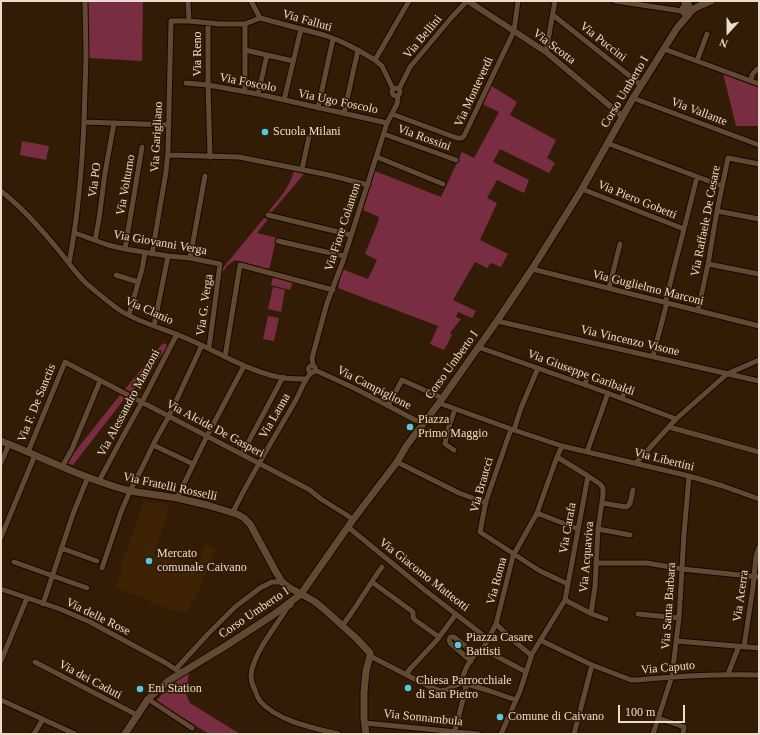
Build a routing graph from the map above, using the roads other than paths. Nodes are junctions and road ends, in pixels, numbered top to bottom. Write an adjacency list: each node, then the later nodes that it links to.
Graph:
1 (85, 1): 45 (street)
2 (188, 1): 13 (street)
3 (251, 1): 12 (street)
4 (409, 1): 25 (street)
5 (468, 1): 17 (street, Via Scotta); 35 (street, Via Bellini)
6 (518, 1): 17 (street)
7 (555, 1): 11 (street)
8 (615, 1): 10 (street)
9 (709, 1): 10 (main road)
10 (688, 6): 20 (main road, Corso Umberto I)
11 (553, 15): 23 (street); 33 (street, Via Puccini)
12 (260, 18): 15 (street); 16 (street, Via Falluti)
13 (189, 21): 14 (street); 48 (street, Via Garigliano)
14 (208, 24): 15 (street); 32 (street, Via Reno)
15 (245, 24): 21 (street)
16 (301, 29): 19 (street, Via Falluti); 26 (street)
17 (514, 31): 23 (street, Via Scotta); 43 (street, Via Monteverdi)
18 (707, 34): 27 (street)
19 (333, 39): 22 (street, Via Falluti); 41 (street)
20 (664, 49): 27 (street); 33 (main road, Corso Umberto I)
21 (245, 50): 24 (street); 36 (street)
22 (358, 50): 25 (street, Via Falluti); 42 (street)
23 (546, 52): 44 (street, Via Scotta)
24 (267, 55): 26 (street); 37 (street)
25 (375, 60): 34 (street, Via Falluti)
26 (293, 61): 40 (street)
27 (697, 62): 29 (street)
28 (759, 70): 29 (street)
29 (751, 81): 31 (street)
30 (186, 83): 32 (street, Via Foscolo)
31 (759, 84)
32 (208, 85): 36 (street, Via Foscolo); 55 (street, Via Reno)
33 (641, 85): 39 (main road, Corso Umberto I)
34 (393, 89): 35 (street); 38 (street)
35 (399, 89): 38 (street)
36 (245, 92): 37 (street, Via Foscolo)
37 (258, 94): 40 (street, Via Foscolo)
38 (398, 96): 43 (street, Via Fiore Colanton)
39 (633, 98): 44 (main road, Corso Umberto I); 52 (street, Via Vallante)
40 (284, 100): 41 (street, Via Ugo Foscolo)
41 (318, 108): 42 (street, Via Ugo Foscolo)
42 (344, 113): 47 (street, Via Ugo Foscolo)
43 (392, 114): 47 (street, Via Fiore Colanton)
44 (622, 116): 51 (main road, Corso Umberto I)
45 (84, 122): 46 (street); 71 (street)
46 (114, 123): 48 (street); 73 (street, Via PO)
47 (387, 123): 49 (street, Via Fiore Colanton)
48 (169, 125): 54 (street, Via Garigliano)
49 (384, 134): 56 (street, Via Fiore Colanton); 57 (street, Via Rossini)
50 (308, 137): 59 (street)
51 (607, 143): 61 (street); 65 (main road, Corso Umberto I)
52 (759, 145)
53 (142, 147): 76 (street, Via Volturno)
54 (168, 155): 55 (street); 78 (street, Via Garigliano)
55 (210, 157): 59 (street)
56 (377, 157): 62 (street); 63 (street, Via Fiore Colanton)
57 (456, 160)
58 (759, 164): 64 (street, Via Raffaele De Cesare)
59 (302, 170): 63 (street)
60 (205, 176): 81 (street)
61 (697, 176): 64 (street); 70 (street)
62 (444, 184)
63 (368, 185): 72 (street, Via Fiore Colanton)
64 (722, 186): 67 (street, Via Raffaele De Cesare)
65 (582, 189): 70 (street, Via Piero Gobetti); 85 (main road, Corso Umberto I)
66 (1, 191): 82 (street, Via Clanio)
67 (717, 210): 69 (street); 84 (street, Via Raffaele De Cesare)
68 (268, 215): 72 (street)
69 (759, 219)
70 (684, 229): 91 (street)
71 (75, 233): 73 (street, Via Giovanni Verga); 82 (street)
72 (351, 235): 80 (street, Via Fiore Colanton)
73 (95, 240): 76 (street, Via Giovanni Verga)
74 (278, 241): 80 (street)
75 (620, 244): 89 (street)
76 (125, 249): 77 (street, Via Giovanni Verga)
77 (145, 252): 78 (street, Via Giovanni Verga); 88 (street)
78 (152, 254): 79 (street, Via Giovanni Verga)
79 (168, 256): 81 (street, Via Giovanni Verga); 95 (street)
80 (344, 256): 90 (street, Via Fiore Colanton)
81 (190, 258): 83 (street, Via Giovanni Verga)
82 (69, 263): 93 (street, Via Clanio)
83 (220, 264): 100 (street, Via G. Verga)
84 (708, 264): 86 (street); 92 (street, Via Raffaele De Cesare)
85 (532, 269): 89 (street, Via Guglielmo Marconi); 94 (main road, Corso Umberto I)
86 (759, 274)
87 (116, 275): 88 (street)
88 (138, 282): 93 (street)
89 (609, 288): 91 (street, Via Guglielmo Marconi)
90 (332, 290): 102 (street); 107 (street, Via Fiore Colanton)
91 (666, 303): 92 (street, Via Guglielmo Marconi); 101 (street)
92 (698, 311): 96 (street, Via Guglielmo Marconi)
93 (129, 316): 95 (street, Via Clanio)
94 (497, 321): 99 (main road, Corso Umberto I); 101 (street, Via Vincenzo Visone)
95 (154, 326): 97 (street, Via Clanio)
96 (759, 326)
97 (177, 334): 98 (street, Via Clanio); 119 (street, Via Alessandro Manzoni)
98 (202, 345): 100 (street, Via Clanio); 122 (street)
99 (478, 347): 106 (street, Via Giuseppe Garibaldi); 118 (main road, Corso Umberto I)
100 (209, 348): 102 (street, Via Clanio)
101 (653, 356): 109 (street, Via Vincenzo Visone)
102 (225, 357): 105 (street, Via Clanio)
103 (759, 360): 109 (street)
104 (65, 362): 112 (street, Via Alcide De Gasperi); 135 (street, Via F. De Sanctis)
105 (244, 366): 110 (street, Via Clanio); 127 (street)
106 (538, 368): 114 (street, Via Giuseppe Garibaldi); 126 (street, Via Braucci)
107 (313, 370): 111 (street, Via Lanna); 120 (street, Via Campiglione)
108 (588, 374): 114 (street)
109 (727, 374): 113 (street, Via Vincenzo Visone); 123 (street)
110 (283, 378): 111 (street, Via Clanio); 136 (street)
111 (305, 380): 142 (street, Via Lanna)
112 (100, 381): 119 (street, Via Alcide De Gasperi); 143 (street)
113 (759, 381)
114 (585, 385): 116 (street, Via Giuseppe Garibaldi)
115 (626, 387): 117 (street)
116 (608, 393): 117 (street, Via Giuseppe Garibaldi); 133 (street)
117 (622, 398): 123 (street, Via Giuseppe Garibaldi)
118 (440, 401): 120 (street, Via Libertini); 121 (street, Via Libertini); 124 (main road, Corso Umberto I)
119 (142, 402): 122 (street, Via Alcide De Gasperi); 147 (street, Via Alessandro Manzoni)
120 (388, 406): 124 (street, Via Campiglione)
121 (455, 409): 126 (street, Via Libertini); 132 (street)
122 (169, 416): 127 (street, Via Alcide De Gasperi); 130 (street)
123 (676, 419): 125 (street)
124 (423, 424): 138 (main road, Corso Umberto I)
125 (669, 426): 134 (street); 140 (street)
126 (512, 430): 131 (street, Via Libertini); 152 (street, Via Braucci)
127 (207, 436): 136 (street, Via Alcide De Gasperi); 141 (street)
128 (1, 441): 129 (main road, Via Fratelli Rosselli)
129 (9, 444): 135 (main road, Via Fratelli Rosselli); 139 (street)
130 (153, 445): 141 (street); 149 (street)
131 (562, 446): 133 (street, Via Libertini); 137 (street, Via Roma)
132 (454, 450)
133 (587, 452): 140 (street, Via Libertini)
134 (759, 452)
135 (31, 453): 143 (main road, Via Fratelli Rosselli); 161 (street, Via F. De Sanctis)
136 (242, 454): 142 (street, Via Alcide De Gasperi)
137 (557, 457): 144 (street); 155 (street, Via Roma)
138 (397, 462): 152 (street); 156 (main road, Corso Umberto I)
139 (1, 463)
140 (636, 463): 145 (street, Via Libertini)
141 (193, 464): 150 (street)
142 (259, 464): 154 (street, Via Lanna); 156 (street, Via Alcide De Gasperi)
143 (62, 467): 146 (main road, Via Fratelli Rosselli)
144 (588, 476): 153 (street, Via Acquaviva); 158 (street, Via Carafa)
145 (689, 476): 151 (street, Via Libertini); 170 (street, Via Santa Barbara)
146 (88, 477): 147 (main road, Via Fratelli Rosselli); 163 (street)
147 (99, 481): 149 (main road, Via Fratelli Rosselli)
148 (633, 490): 153 (street)
149 (130, 491): 150 (main road, Via Fratelli Rosselli); 169 (street)
150 (176, 498): 154 (main road, Via Fratelli Rosselli)
151 (759, 499)
152 (486, 503): 164 (street, Via Braucci)
153 (602, 503): 159 (street, Via Acquaviva)
154 (232, 512): 173 (main road, Via Fratelli Rosselli)
155 (537, 513): 158 (street); 164 (street, Via Roma)
156 (353, 520): 157 (main road, Corso Umberto I)
157 (348, 527): 165 (street, Via Giacomo Matteotti); 178 (main road, Corso Umberto I)
158 (578, 529): 175 (street, Via Carafa)
159 (598, 529): 160 (street); 168 (street, Via Acquaviva)
160 (630, 536)
161 (1, 537)
162 (759, 547): 172 (street, Via Acerra)
163 (61, 548): 166 (street); 171 (street)
164 (514, 554): 175 (street); 187 (street, Via Roma)
165 (388, 560): 174 (street); 183 (street, Via Giacomo Matteotti)
166 (97, 561)
167 (14, 562): 171 (street)
168 (596, 563): 170 (street); 182 (street, Via Acquaviva)
169 (102, 568)
170 (682, 569): 172 (street); 185 (street, Via Santa Barbara)
171 (52, 575): 176 (street); 181 (street)
172 (757, 576): 193 (street, Via Acerra)
173 (282, 582): 178 (main road, Via Fratelli Rosselli); 203 (street)
174 (372, 582): 188 (street); 189 (street)
175 (568, 584): 180 (street, Via Carafa)
176 (87, 588)
177 (1, 590): 179 (street, Via delle Rose)
178 (301, 594): 188 (main road, Via Fratelli Rosselli); 203 (main road, Corso Umberto I); 222 (street)
179 (27, 598): 181 (street, Via delle Rose); 200 (street)
180 (565, 600): 182 (street); 191 (street)
181 (43, 604): 203 (street, Via delle Rose)
182 (591, 613): 186 (street)
183 (456, 614): 189 (street); 190 (street, Via Giacomo Matteotti)
184 (638, 614): 185 (street)
185 (679, 618): 192 (street, Via Santa Barbara)
186 (606, 619)
187 (496, 624): 190 (street, Via Roma); 197 (street)
188 (342, 626): 198 (main road, Via Fratelli Rosselli)
189 (439, 637): 206 (street)
190 (488, 639): 195 (street, Via Roma)
191 (540, 640): 197 (street); 202 (street, Via Caputo)
192 (677, 642): 193 (street); 208 (street, Via Santa Barbara)
193 (741, 646): 194 (street); 205 (street, Via Acerra)
194 (759, 648)
195 (483, 649): 196 (street); 204 (street)
196 (475, 654): 199 (street); 199 (street)
197 (531, 655): 204 (street)
198 (370, 656): 206 (street); 216 (main road)
199 (471, 660): 209 (street)
200 (1, 661)
201 (35, 662): 213 (street, Via dei Caduti)
202 (592, 665): 208 (street, Via Caputo); 226 (street)
203 (179, 671): 210 (main road, Corso Umberto I)
204 (526, 672): 212 (street)
205 (728, 674): 207 (street, Via Caputo); 208 (street, Via Caputo)
206 (406, 675): 209 (street)
207 (759, 675)
208 (672, 676): 214 (street, Via Santa Barbara)
209 (463, 683): 212 (street); 218 (street)
210 (148, 699): 213 (main road, Corso Umberto I); 217 (street)
211 (1, 700): 215 (street)
212 (516, 700): 225 (street)
213 (136, 715): 221 (main road, Corso Umberto I)
214 (658, 718): 227 (street, Via Santa Barbara); 228 (street)
215 (43, 719): 219 (street); 220 (street)
216 (365, 723): 218 (street, Via Sonnambula); 223 (main road)
217 (192, 728)
218 (454, 733): 224 (street, Via Sonnambula)
219 (34, 734)
220 (75, 734)
221 (125, 734)
222 (335, 734)
223 (366, 734)
224 (478, 734)
225 (501, 734)
226 (574, 734)
227 (653, 734)
228 (683, 734)

